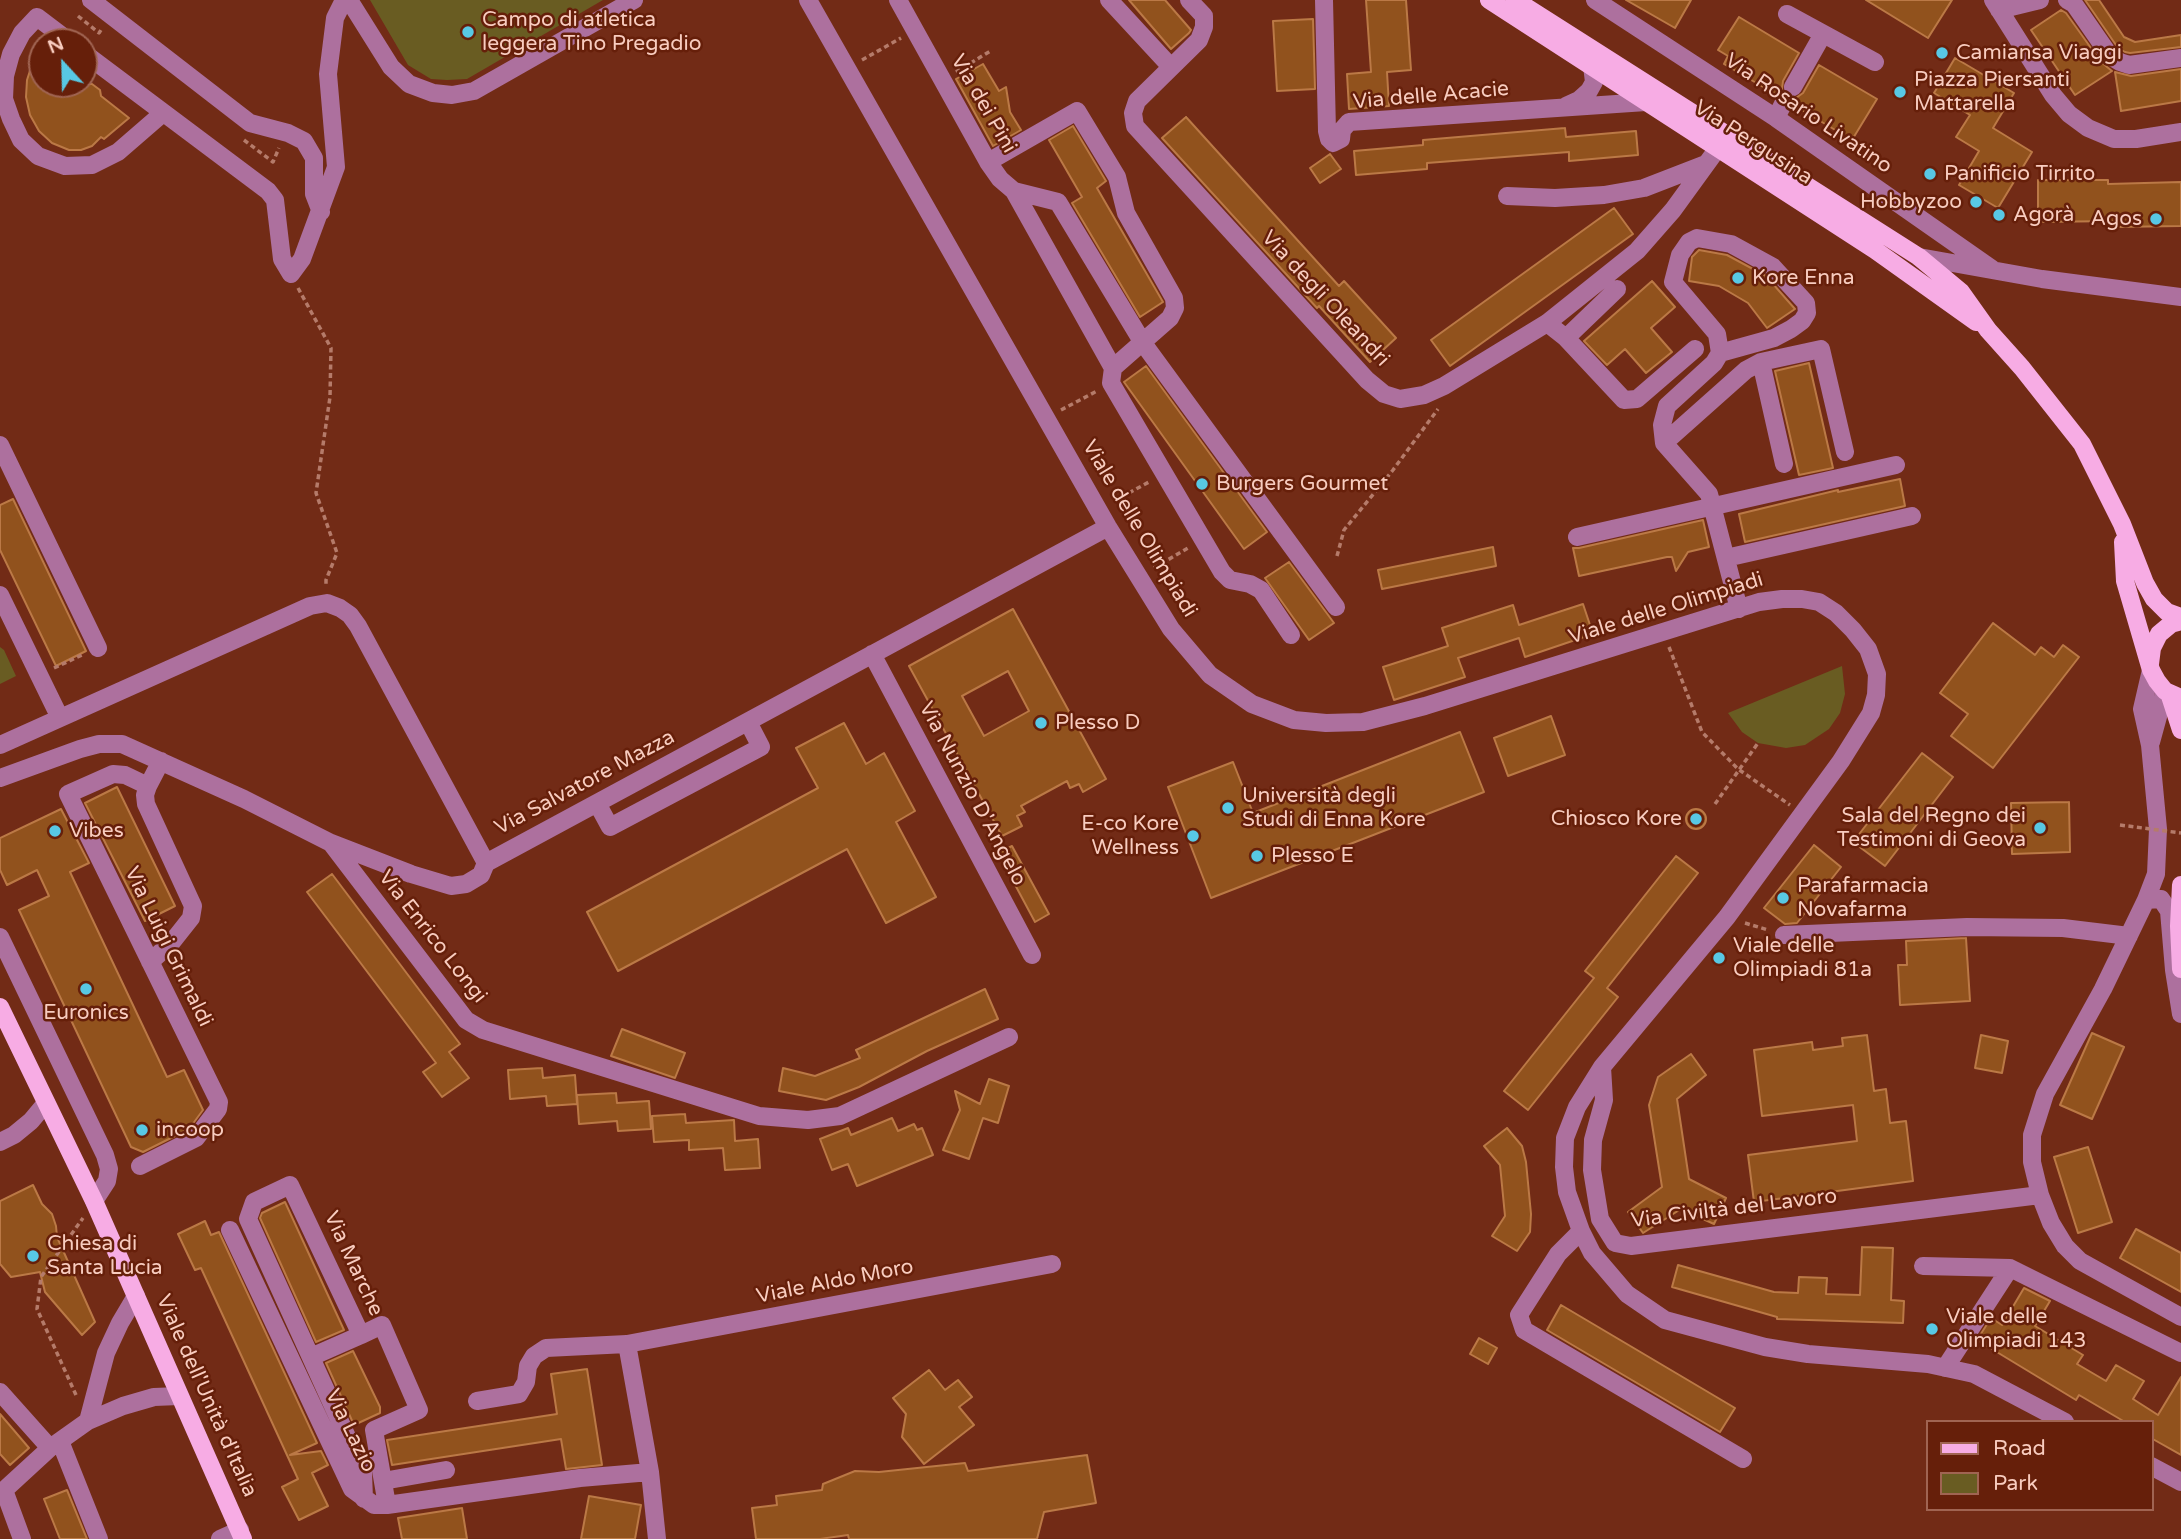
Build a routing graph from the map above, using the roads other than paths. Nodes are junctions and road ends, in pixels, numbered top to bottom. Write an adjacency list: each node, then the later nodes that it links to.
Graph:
1 (91, 0): 33 (street)
2 (347, 0): 3 (street); 33 (street)
3 (634, 0)
4 (808, 0): 54 (street, Viale delle Olimpiadi)
5 (898, 0): 29 (street, Via dei Pini)
6 (1110, 0): 22 (street)
7 (1189, 0): 22 (street, Via degli Oleandri)
8 (1324, 0): 24 (street, Via delle Acacie)
9 (1489, 0): 21 (main road, Via Pergusina)
10 (1514, 0): 34 (main road, Via Pergusina)
11 (1595, 0): 26 (street, Via Rosario Livatino)
12 (2040, 0): 14 (street)
13 (2067, 0): 18 (street)
14 (1996, 5): 27 (street)
15 (1787, 14): 17 (street)
16 (52, 28): 25 (street)
17 (1823, 34): 19 (street); 26 (street)
18 (2181, 58)
19 (1875, 62)
20 (98, 64): 25 (street)
21 (1592, 66): 23 (main road, Via Pergusina); 24 (street)
22 (1171, 67): 38 (street, Via degli Oleandri)
23 (1646, 102): 24 (street); 28 (main road, Via Pergusina)
24 (1563, 108)
25 (163, 113): 33 (street)
26 (1776, 118): 35 (street, Via Rosario Livatino)
27 (2181, 132)
28 (1718, 148): 30 (street, Via degli Oleandri); 39 (main road, Via Pergusina)
29 (988, 162): 31 (street, Via dei Pini); 41 (street)
30 (1706, 164): 32 (street); 38 (street, Via degli Oleandri)
31 (1014, 191): 41 (street); 45 (street, Via dei Pini)
32 (1507, 196)
33 (321, 212)
34 (1919, 257): 35 (street, Via Rosario Livatino); 39 (main road, Via Pergusina)
35 (1992, 269): 37 (street, Via Rosario Livatino)
36 (1617, 289): 40 (street)
37 (2181, 297)
38 (1547, 323): 40 (street)
39 (1988, 330): 53 (main road, Via Pergusina)
40 (1566, 338): 42 (street)
41 (1143, 342): 45 (street); 58 (street)
42 (1695, 349)
43 (1720, 353): 43 (street); 46 (street)
44 (1761, 362): 46 (street); 48 (street); 49 (street)
45 (1112, 375): 61 (street)
46 (1664, 443): 51 (street)
47 (0, 445): 62 (street)
48 (1845, 452)
49 (1784, 464)
50 (1896, 465): 51 (street)
51 (1712, 507): 55 (street); 56 (street)
52 (1912, 516): 56 (street)
53 (2122, 524): 60 (main road, Via Pergusina); 64 (main road, Via Pergusina)
54 (1108, 527): 59 (street, Viale delle Olimpiadi); 63 (street, Via Salvatore Mazza)
55 (1577, 537)
56 (1726, 558): 59 (street)
57 (0, 594): 66 (street)
58 (1336, 607)
59 (1739, 609): 88 (street, Viale delle Olimpiadi)
60 (2181, 619): 64 (main road)
61 (1291, 635)
62 (98, 648)
63 (872, 654): 67 (street, Via Salvatore Mazza); 82 (street, Via Nunzio D'Angelo)
64 (2151, 667): 65 (main road, Via Pergusina); 70 (street)
65 (2172, 694): 68 (main road, Via Pergusina); 70 (street)
66 (60, 718): 69 (street); 76 (street, Via Salvatore Mazza)
67 (748, 722): 74 (street, Via Salvatore Mazza); 74 (street)
68 (2181, 730)
69 (0, 745)
70 (2150, 745): 78 (street)
71 (161, 761): 72 (street, Via Enrico Longi); 73 (street); 75 (street, Via Enrico Longi)
72 (0, 778)
73 (148, 786): 83 (street); 83 (street, Via Luigi Grimaldi)
74 (597, 803): 76 (street, Via Salvatore Mazza)
75 (331, 843): 76 (street); 87 (street, Via Enrico Longi)
76 (485, 863)
77 (2181, 885): 84 (main road)
78 (2146, 900): 80 (street); 86 (street)
79 (1784, 935): 80 (street)
80 (2129, 936): 92 (street)
81 (0, 937): 93 (street)
82 (1032, 955)
83 (150, 962): 91 (street, Via Luigi Grimaldi)
84 (2181, 969)
85 (0, 1007): 89 (main road, Viale dell'Unità d'Italia)
86 (2181, 1014)
87 (1009, 1037)
88 (1602, 1067): 92 (street, Via Civiltà del Lavoro); 95 (street, Viale delle Olimpiadi)
89 (46, 1103): 90 (street); 93 (main road, Viale dell'Unità d'Italia)
90 (0, 1142)
91 (140, 1166)
92 (2040, 1195): 100 (street)
93 (94, 1201): 99 (main road, Viale dell'Unità d'Italia)
94 (230, 1230): 119 (street, Via Lazio)
95 (1581, 1231): 105 (street, Viale delle Olimpiadi); 112 (street)
96 (1052, 1264): 102 (street, Viale Aldo Moro)
97 (1923, 1266): 98 (street)
98 (2010, 1268): 103 (street); 105 (street)
99 (136, 1296): 107 (main road, Viale dell'Unità d'Italia); 110 (street)
100 (2181, 1317)
101 (360, 1335): 104 (street); 104 (street, Via Marche); 116 (street, Via Marche)
102 (627, 1344): 108 (street); 115 (street)
103 (2181, 1353)
104 (311, 1357): 119 (street)
105 (1945, 1368): 109 (street, Viale delle Olimpiadi)
106 (0, 1392): 111 (street)
107 (179, 1395): 110 (street); 121 (main road, Viale dell'Unità d'Italia)
108 (477, 1401)
109 (2061, 1420)
110 (88, 1421): 111 (street)
111 (55, 1445): 118 (street); 123 (street)
112 (1743, 1458)
113 (2153, 1467): 117 (street)
114 (446, 1471): 116 (street)
115 (650, 1472): 120 (street, Via Lazio); 125 (street)
116 (383, 1481): 120 (street)
117 (2181, 1482)
118 (2, 1492): 122 (street)
119 (365, 1499): 120 (street, Via Lazio)
120 (387, 1505)
121 (242, 1535): 124 (street)
122 (22, 1539)
123 (99, 1539)
124 (220, 1539)
125 (657, 1539)

